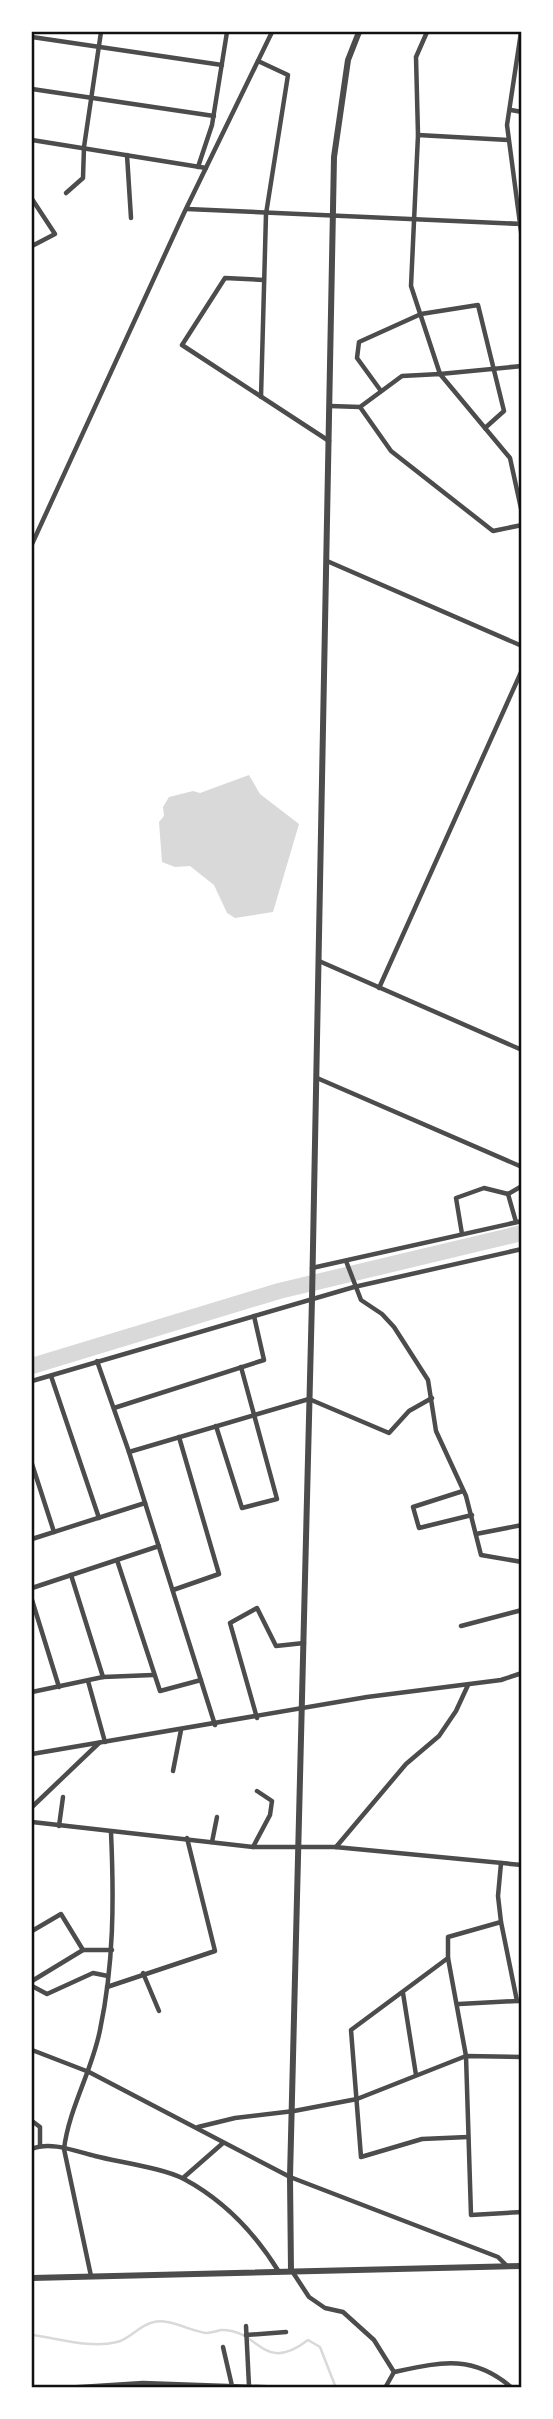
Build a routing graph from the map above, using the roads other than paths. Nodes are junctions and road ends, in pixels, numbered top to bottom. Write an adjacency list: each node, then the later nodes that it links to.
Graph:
1 (101, 32): 8 (street)
2 (227, 32): 10 (street)
3 (272, 32): 9 (street)
4 (359, 32): 27 (street)
5 (427, 32): 16 (street)
6 (521, 32): 13 (street)
7 (32, 37): 8 (street)
8 (99, 47): 10 (street); 12 (street)
9 (258, 61): 22 (street); 26 (street)
10 (222, 65): 15 (street)
11 (32, 89): 12 (street)
12 (92, 98): 15 (street); 19 (street)
13 (511, 110): 14 (street); 18 (street)
14 (522, 112)
15 (214, 116): 21 (street)
16 (418, 135): 18 (street); 29 (street)
17 (32, 140): 19 (street)
18 (508, 140): 30 (street)
19 (84, 147): 20 (street); 23 (street)
20 (127, 155): 21 (street); 28 (street)
21 (198, 167): 22 (street)
22 (206, 168): 25 (street)
23 (66, 192)
24 (32, 199): 32 (street)
25 (186, 209): 26 (street); 46 (street)
26 (266, 214): 27 (street); 33 (street)
27 (334, 217): 29 (street); 40 (street)
28 (131, 218)
29 (414, 220): 30 (street); 34 (street)
30 (520, 224): 31 (street)
31 (522, 239)
32 (32, 246)
33 (264, 280): 39 (street); 39 (street)
34 (421, 314): 36 (street); 37 (street); 38 (street)
35 (522, 366): 36 (street)
36 (494, 368): 37 (street); 42 (street)
37 (440, 374): 38 (street); 42 (street)
38 (382, 391): 41 (street)
39 (261, 397): 43 (street)
40 (330, 406): 41 (street); 43 (street)
41 (360, 407): 45 (street)
42 (485, 428): 44 (street)
43 (329, 442): 47 (street)
44 (522, 513)
45 (522, 525)
46 (32, 541)
47 (327, 561): 48 (street); 50 (street)
48 (522, 646)
49 (522, 670): 51 (street)
50 (319, 961): 51 (street); 53 (street)
51 (379, 988): 52 (street)
52 (522, 1050)
53 (317, 1078): 54 (street); 61 (street)
54 (522, 1167)
55 (522, 1186): 56 (street)
56 (508, 1194): 57 (street); 58 (street)
57 (519, 1221): 58 (street)
58 (463, 1234): 60 (street)
59 (522, 1250): 62 (street)
60 (346, 1261): 61 (street); 62 (street)
61 (312, 1268): 63 (street)
62 (354, 1287): 63 (street); 69 (street)
63 (312, 1299): 64 (street); 70 (street)
64 (254, 1316): 65 (street); 66 (street)
65 (97, 1361): 67 (street); 71 (street)
66 (241, 1367): 71 (street); 72 (street)
67 (51, 1376): 68 (street); 82 (street)
68 (32, 1381)
69 (432, 1398): 70 (street); 79 (street)
70 (309, 1399): 72 (street); 96 (street)
71 (114, 1408): 75 (street)
72 (254, 1415): 73 (street); 73 (street)
73 (216, 1426): 74 (street)
74 (179, 1437): 75 (street); 92 (street)
75 (129, 1452): 80 (street)
76 (32, 1464): 77 (street)
77 (39, 1487): 78 (street); 84 (street)
78 (32, 1490)
79 (463, 1491): 81 (street); 81 (street)
80 (145, 1503): 82 (street); 87 (street)
81 (472, 1515): 85 (street)
82 (99, 1518): 84 (street)
83 (522, 1525): 85 (street)
84 (54, 1532): 86 (street)
85 (476, 1534): 89 (street)
86 (32, 1539)
87 (159, 1546): 88 (street); 92 (street)
88 (117, 1560): 90 (street); 98 (street)
89 (522, 1562)
90 (71, 1575): 91 (street); 99 (street)
91 (32, 1588)
92 (173, 1590): 100 (street)
93 (32, 1600): 103 (street)
94 (522, 1610): 95 (street)
95 (461, 1626)
96 (304, 1643): 105 (street); 106 (street)
97 (522, 1673): 102 (street)
98 (153, 1675): 99 (street); 100 (street)
99 (103, 1677): 101 (street)
100 (201, 1680): 107 (street)
101 (88, 1681): 103 (street); 109 (street)
102 (468, 1685): 105 (street); 122 (street)
103 (59, 1687): 104 (street)
104 (32, 1692)
105 (303, 1710): 106 (street); 123 (street)
106 (257, 1718): 107 (street)
107 (215, 1725): 108 (street)
108 (181, 1730): 109 (street); 111 (street)
109 (103, 1742): 110 (street); 114 (street)
110 (32, 1754)
111 (173, 1771)
112 (257, 1791): 121 (street)
113 (63, 1797): 117 (street)
114 (32, 1807)
115 (217, 1817): 120 (street)
116 (32, 1822): 117 (street)
117 (59, 1826): 118 (street)
118 (111, 1832): 119 (street); 129 (street)
119 (187, 1838): 120 (street); 131 (street)
120 (212, 1842): 121 (street)
121 (253, 1847): 123 (street)
122 (335, 1847): 123 (street); 124 (street)
123 (299, 1848): 145 (street)
124 (501, 1863): 125 (street); 126 (street)
125 (522, 1865)
126 (501, 1922): 130 (street); 136 (street)
127 (32, 1931): 128 (street)
128 (83, 1950): 129 (street); 133 (street)
129 (112, 1950): 132 (street)
130 (448, 1958): 135 (street); 137 (street)
131 (143, 1973): 134 (street); 138 (street)
132 (108, 1976): 133 (street); 134 (street)
133 (32, 1983)
134 (107, 1987): 142 (street)
135 (403, 1993): 143 (street); 144 (street)
136 (519, 2001): 137 (street)
137 (459, 2004): 140 (street)
138 (159, 2011)
139 (32, 2050): 142 (street)
140 (466, 2056): 141 (street); 143 (street); 148 (street)
141 (522, 2062)
142 (89, 2071): 147 (street); 151 (street)
143 (416, 2076): 144 (street)
144 (357, 2099): 145 (street); 148 (street)
145 (294, 2112): 147 (street); 153 (street)
146 (32, 2122): 150 (street)
147 (197, 2128): 149 (street)
148 (468, 2137): 155 (street)
149 (223, 2143): 153 (street); 154 (street)
150 (40, 2146): 151 (street); 152 (street)
151 (64, 2148): 154 (street); 160 (street)
152 (32, 2149)
153 (290, 2177): 156 (street); 158 (street)
154 (183, 2178): 159 (street)
155 (522, 2212)
156 (508, 2266): 157 (street); 158 (street)
157 (522, 2266)
158 (292, 2271): 159 (street); 166 (street)
159 (279, 2272): 160 (street)
160 (90, 2276): 161 (street)
161 (32, 2278)
162 (246, 2326): 164 (street)
163 (286, 2332): 164 (street)
164 (246, 2335): 168 (street)
165 (223, 2347): 167 (street)
166 (394, 2372): 173 (street); 174 (street)
167 (232, 2386): 168 (street); 169 (street)
168 (250, 2386): 170 (street)
169 (221, 2387): 171 (street)
170 (278, 2387): 172 (street)
171 (64, 2388)
172 (287, 2388)
173 (385, 2388)
174 (512, 2388)

